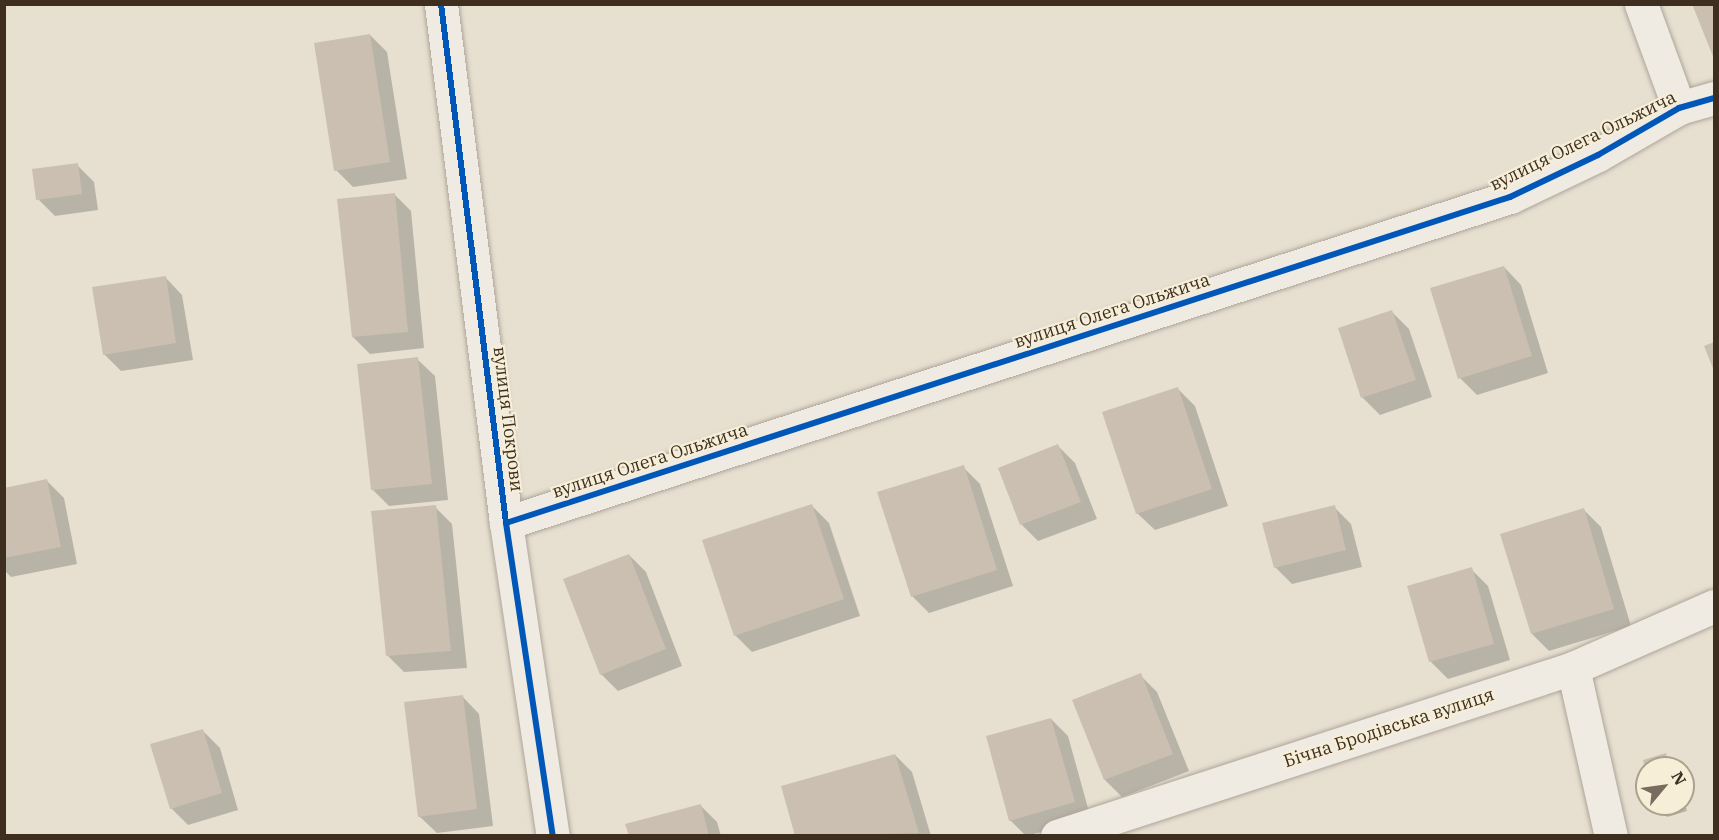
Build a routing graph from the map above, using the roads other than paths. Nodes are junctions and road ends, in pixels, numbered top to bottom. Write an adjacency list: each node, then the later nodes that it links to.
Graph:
1 (441, 4): 5 (street, вулиця Покрови)
2 (1641, 4): 4 (street)
3 (1714, 98): 4 (street, вулиця Олега Ольжича)
4 (1679, 108): 5 (street, вулиця Олега Ольжича)
5 (506, 523): 8 (street, вулиця Покрови)
6 (1714, 606): 7 (street, Бічна Бродівська вулиця)
7 (1573, 668): 9 (street, Бічна Бродівська вулиця); 10 (street)
8 (553, 836)
9 (1058, 836)
10 (1611, 836)

